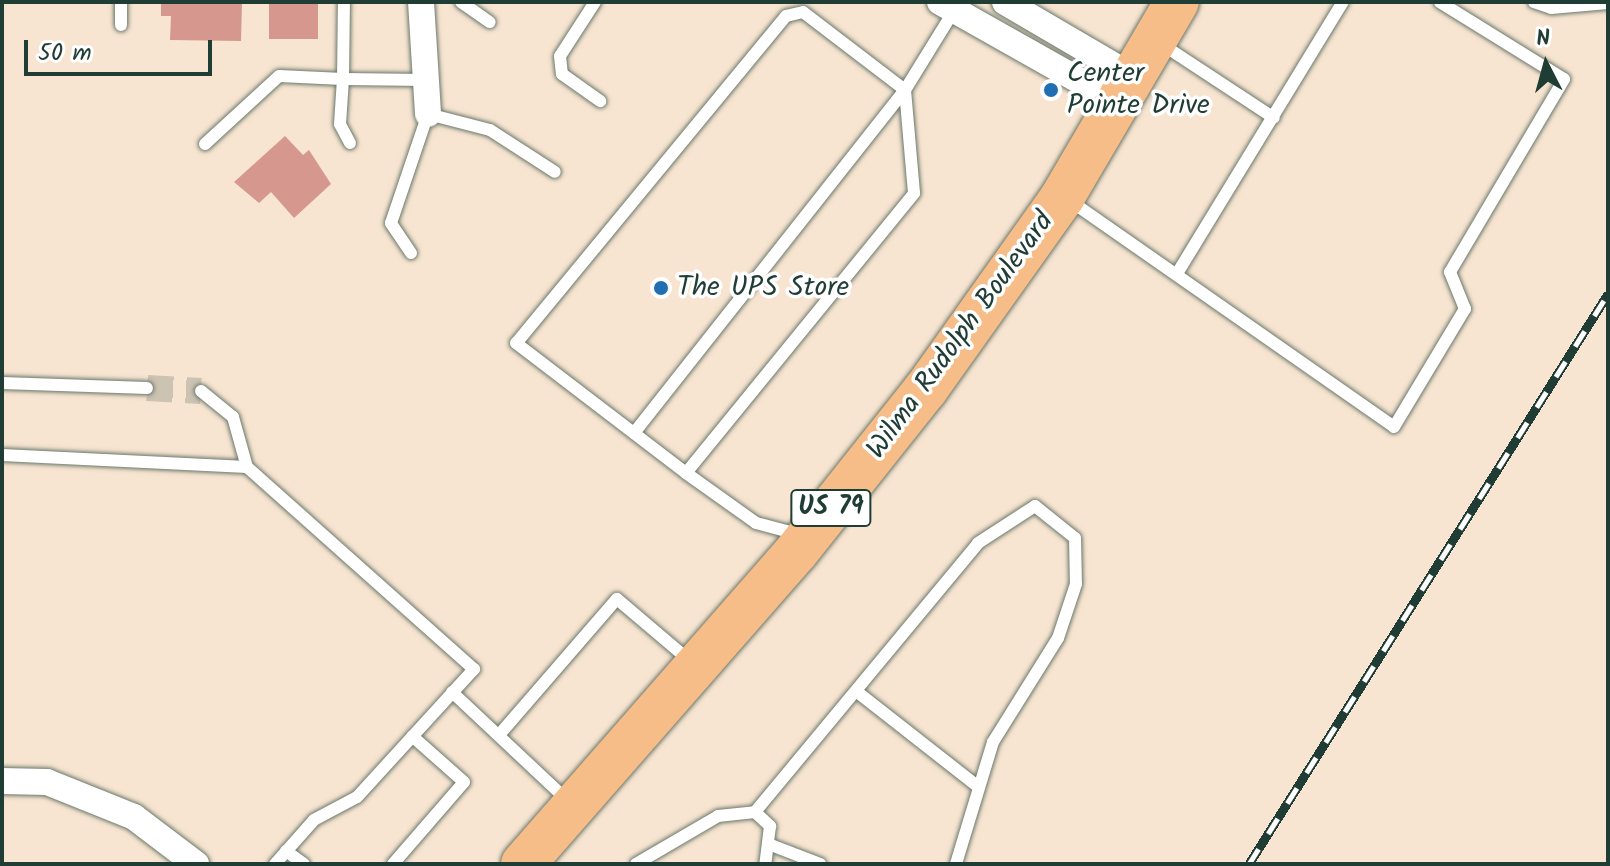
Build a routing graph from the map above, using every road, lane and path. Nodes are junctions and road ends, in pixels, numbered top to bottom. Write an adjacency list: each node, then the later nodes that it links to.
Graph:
1 (121, 2): 14 (lane)
2 (344, 2): 16 (lane)
3 (421, 2): 17 (street)
4 (461, 2): 13 (lane)
5 (595, 2): 20 (lane)
6 (1005, 2): 19 (street)
7 (1177, 2): 15 (highway, Wilma Rudolph Boulevard / US 79)
8 (1343, 2): 22 (lane)
9 (1440, 2): 28 (lane)
10 (1534, 2): 11 (lane)
11 (1608, 3)
12 (951, 5): 18 (lane); 19 (street)
13 (490, 22)
14 (121, 25)
15 (1157, 41): 19 (highway, Wilma Rudolph Boulevard / US 79); 22 (lane)
16 (343, 79): 17 (lane); 23 (lane); 24 (lane)
17 (426, 80): 21 (street)
18 (905, 90): 32 (lane); 32 (lane); 35 (lane)
19 (1128, 91): 26 (highway, Wilma Rudolph Boulevard / US 79)
20 (600, 101)
21 (428, 114): 25 (lane); 27 (lane)
22 (1274, 118): 28 (lane)
23 (350, 143)
24 (205, 144)
25 (555, 172)
26 (1063, 196): 28 (lane); 36 (highway, Wilma Rudolph Boulevard / US 79)
27 (411, 253)
28 (1178, 272)
29 (2, 383): 30 (lane)
30 (147, 388)
31 (201, 391): 34 (lane)
32 (634, 433): 35 (lane)
33 (2, 455): 34 (lane)
34 (247, 467): 39 (lane)
35 (686, 473): 36 (lane)
36 (808, 537): 37 (highway, Wilma Rudolph Boulevard / US 79)
37 (697, 666): 40 (lane); 44 (highway, Wilma Rudolph Boulevard / US 79)
38 (856, 691): 43 (lane); 43 (lane); 45 (lane)
39 (452, 692): 40 (lane); 41 (lane)
40 (499, 735): 44 (lane)
41 (412, 736): 47 (lane); 51 (lane)
42 (2, 781): 48 (street)
43 (977, 786): 56 (lane)
44 (574, 807): 52 (highway, Wilma Rudolph Boulevard / US 79)
45 (755, 812): 46 (lane); 53 (lane)
46 (771, 845): 54 (lane); 55 (lane)
47 (286, 851): 49 (lane); 50 (lane)
48 (195, 864)
49 (275, 864)
50 (304, 864)
51 (393, 864)
52 (523, 864)
53 (636, 864)
54 (765, 864)
55 (820, 864)
56 (956, 864)

